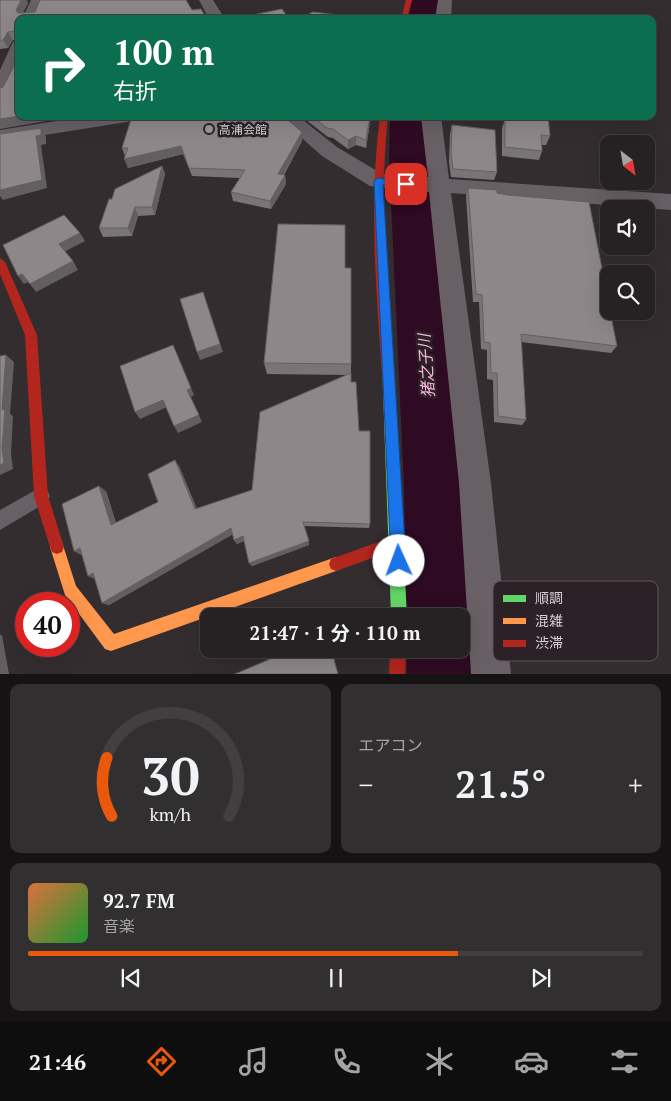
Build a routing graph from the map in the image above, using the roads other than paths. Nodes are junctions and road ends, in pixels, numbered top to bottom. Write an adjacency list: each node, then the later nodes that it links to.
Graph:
1 (38, 0): 5 (street)
2 (206, 0): 6 (street)
3 (409, 0): 7 (street)
4 (445, 0): 8 (street)
5 (32, 15)
6 (215, 15)
7 (405, 15)
8 (443, 15)
9 (15, 55): 10 (street)
10 (0, 91)
11 (102, 120): 15 (street)
12 (291, 120): 16 (street)
13 (383, 120): 16 (street)
14 (431, 120): 17 (street)
15 (0, 136)
16 (385, 182): 17 (street); 22 (street)
17 (437, 186): 18 (street); 26 (street)
18 (671, 202)
19 (0, 262): 20 (street)
20 (41, 496): 21 (lane); 22 (street)
21 (0, 521)
22 (398, 542): 23 (street)
23 (399, 608)
24 (398, 658): 25 (street)
25 (397, 674)
26 (491, 674)

